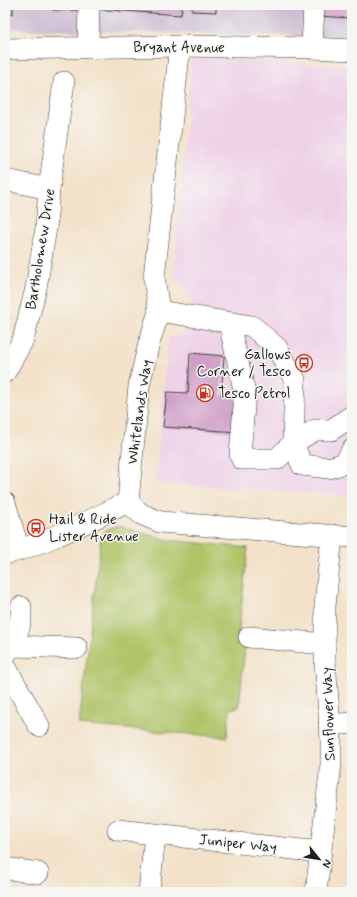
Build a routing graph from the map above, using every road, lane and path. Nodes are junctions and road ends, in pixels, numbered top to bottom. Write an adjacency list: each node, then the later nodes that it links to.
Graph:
1 (89, 5): 4 (street)
2 (314, 5): 5 (street)
3 (180, 46): 4 (street, Bryant Avenue); 5 (street, Bryant Avenue); 11 (street, Whitelands Way)
4 (88, 48): 6 (street, Bryant Avenue)
5 (312, 48): 7 (street, Bryant Avenue)
6 (5, 49)
7 (352, 50)
8 (64, 82): 10 (street, Bartholomew Drive)
9 (5, 181): 10 (street)
10 (49, 189): 13 (street, Bartholomew Drive)
11 (159, 311): 12 (street); 17 (street, Whitelands Way)
12 (229, 323): 15 (street); 15 (street)
13 (5, 372)
14 (352, 416): 15 (street)
15 (293, 443): 16 (street)
16 (352, 450)
17 (128, 502): 19 (street); 20 (street)
18 (5, 503): 20 (street)
19 (342, 536): 23 (street, Sunflower Way)
20 (12, 552)
21 (21, 607): 25 (street)
22 (249, 637): 23 (street)
23 (325, 644): 28 (street, Sunflower Way)
24 (77, 648): 25 (street)
25 (8, 651)
26 (5, 666): 29 (street)
27 (352, 723): 28 (street)
28 (329, 725): 32 (street, Sunflower Way)
29 (39, 726)
30 (118, 830): 31 (street, Juniper Way)
31 (155, 834): 32 (street, Juniper Way); 35 (street)
32 (321, 852): 36 (street, Sunflower Way)
33 (5, 870): 34 (street)
34 (38, 873)
35 (149, 892)
36 (316, 892)

